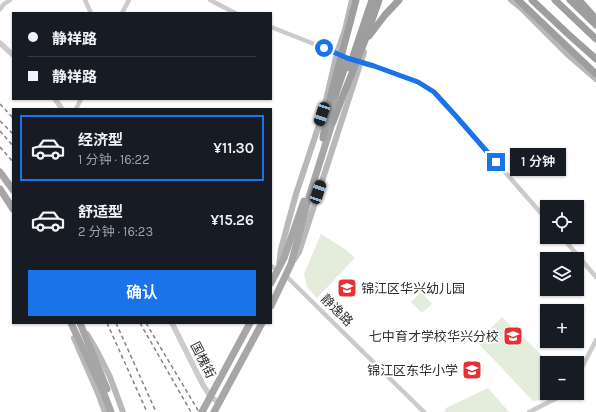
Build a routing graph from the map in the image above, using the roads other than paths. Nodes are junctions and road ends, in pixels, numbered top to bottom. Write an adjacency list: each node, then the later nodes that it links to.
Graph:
1 (10, 0): 17 (street)
2 (85, 0): 18 (street)
3 (129, 0): 19 (street)
4 (210, 0): 20 (street)
5 (355, 0): 28 (main road); 34 (highway, bridge)
6 (368, 0): 34 (highway, bridge)
7 (372, 0): 34 (highway, bridge)
8 (379, 0): 27 (highway, bridge)
9 (382, 0): 31 (main road)
10 (399, 0): 27 (highway, bridge)
11 (512, 0): 33 (main road)
12 (517, 0): 32 (highway)
13 (532, 0): 30 (highway)
14 (555, 0): 25 (highway)
15 (570, 0): 23 (highway)
16 (579, 0): 21 (main road); 22 (highway)
17 (0, 9)
18 (90, 12)
19 (123, 12)
20 (233, 12)
21 (596, 16)
22 (596, 20)
23 (596, 25)
24 (272, 28): 28 (street)
25 (596, 39)
26 (0, 43): 29 (street)
27 (364, 43): 34 (highway, bridge)
28 (337, 53): 31 (street); 44 (main road)
29 (12, 54)
30 (596, 59)
31 (360, 62): 40 (street); 42 (main road)
32 (596, 74)
33 (596, 79)
34 (337, 96): 35 (highway); 42 (main road)
35 (323, 138): 44 (main road)
36 (0, 172): 38 (main road)
37 (0, 189): 39 (main road)
38 (12, 189)
39 (12, 207)
40 (540, 212)
41 (568, 244): 46 (street)
42 (291, 264): 45 (main road)
43 (272, 267): 44 (street)
44 (278, 270): 47 (main road)
45 (285, 275): 48 (main road); 67 (street, 静逸路)
46 (596, 276)
47 (272, 281)
48 (272, 304)
49 (70, 324): 61 (main road)
50 (70, 324): 62 (main road)
51 (81, 324): 63 (main road)
52 (82, 324): 64 (main road)
53 (172, 324): 58 (street, 国槐街)
54 (249, 324): 58 (main road)
55 (261, 324): 60 (main road)
56 (596, 340): 57 (street)
57 (584, 363)
58 (210, 396): 60 (street, 国槐街); 65 (main road)
59 (553, 400): 68 (street)
60 (219, 403): 66 (main road)
61 (105, 412)
62 (111, 412)
63 (116, 412)
64 (123, 412)
65 (202, 412)
66 (214, 412)
67 (424, 412)
68 (530, 412)

